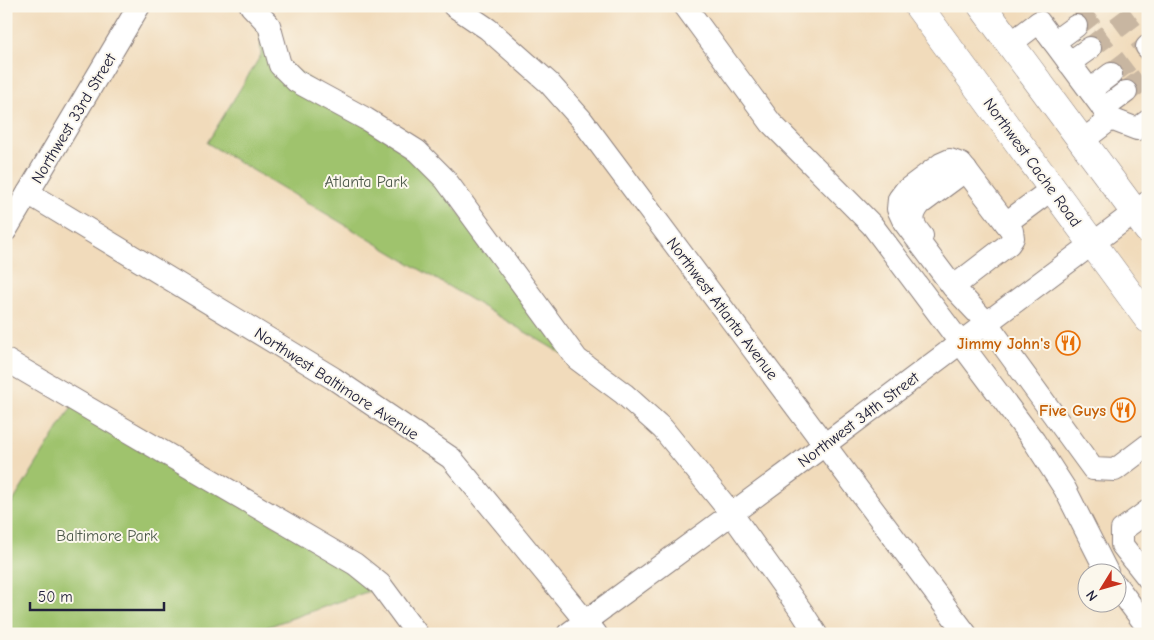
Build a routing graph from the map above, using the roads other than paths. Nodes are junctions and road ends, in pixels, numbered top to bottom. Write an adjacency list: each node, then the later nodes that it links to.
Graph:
1 (139, 6): 20 (street, Northwest 33rd Street)
2 (250, 6): 33 (street)
3 (454, 6): 30 (street, Northwest Atlanta Avenue)
4 (685, 6): 28 (street)
5 (918, 6): 19 (main road, Northwest Cache Road)
6 (982, 6): 10 (main road)
7 (1039, 11): 9 (street); 10 (street)
8 (1076, 26): 9 (street)
9 (1054, 42): 12 (street)
10 (1010, 44): 18 (main road)
11 (1090, 48): 12 (street)
12 (1069, 63): 14 (street)
13 (1111, 74): 14 (street)
14 (1090, 90): 16 (street)
15 (1126, 92): 16 (street)
16 (1107, 114): 17 (street); 18 (street)
17 (1148, 121)
18 (1082, 141): 21 (main road)
19 (1052, 189): 22 (street); 24 (main road, Northwest Cache Road)
20 (28, 193): 23 (street, Northwest 33rd Street); 37 (street, Northwest Baltimore Avenue)
21 (1143, 215): 24 (street, Northwest 34th Street)
22 (1006, 223): 25 (street); 25 (street)
23 (6, 230)
24 (1093, 244): 26 (main road, Northwest Cache Road); 27 (street, Northwest 34th Street)
25 (950, 283): 27 (street)
26 (1148, 319)
27 (986, 322): 28 (street, Northwest 34th Street); 31 (street)
28 (960, 343): 30 (street, Northwest 34th Street); 34 (street)
29 (6, 360): 39 (street)
30 (824, 444): 33 (street, Northwest 34th Street); 42 (street, Northwest Atlanta Avenue)
31 (1148, 445)
32 (1148, 511): 35 (street)
33 (731, 513): 37 (street, Northwest 34th Street); 41 (street)
34 (1102, 562)
35 (1148, 578)
36 (1126, 598): 38 (street)
37 (590, 627): 40 (street, Northwest 34th Street)
38 (1148, 628)
39 (417, 634)
40 (568, 634)
41 (816, 634)
42 (966, 634)

